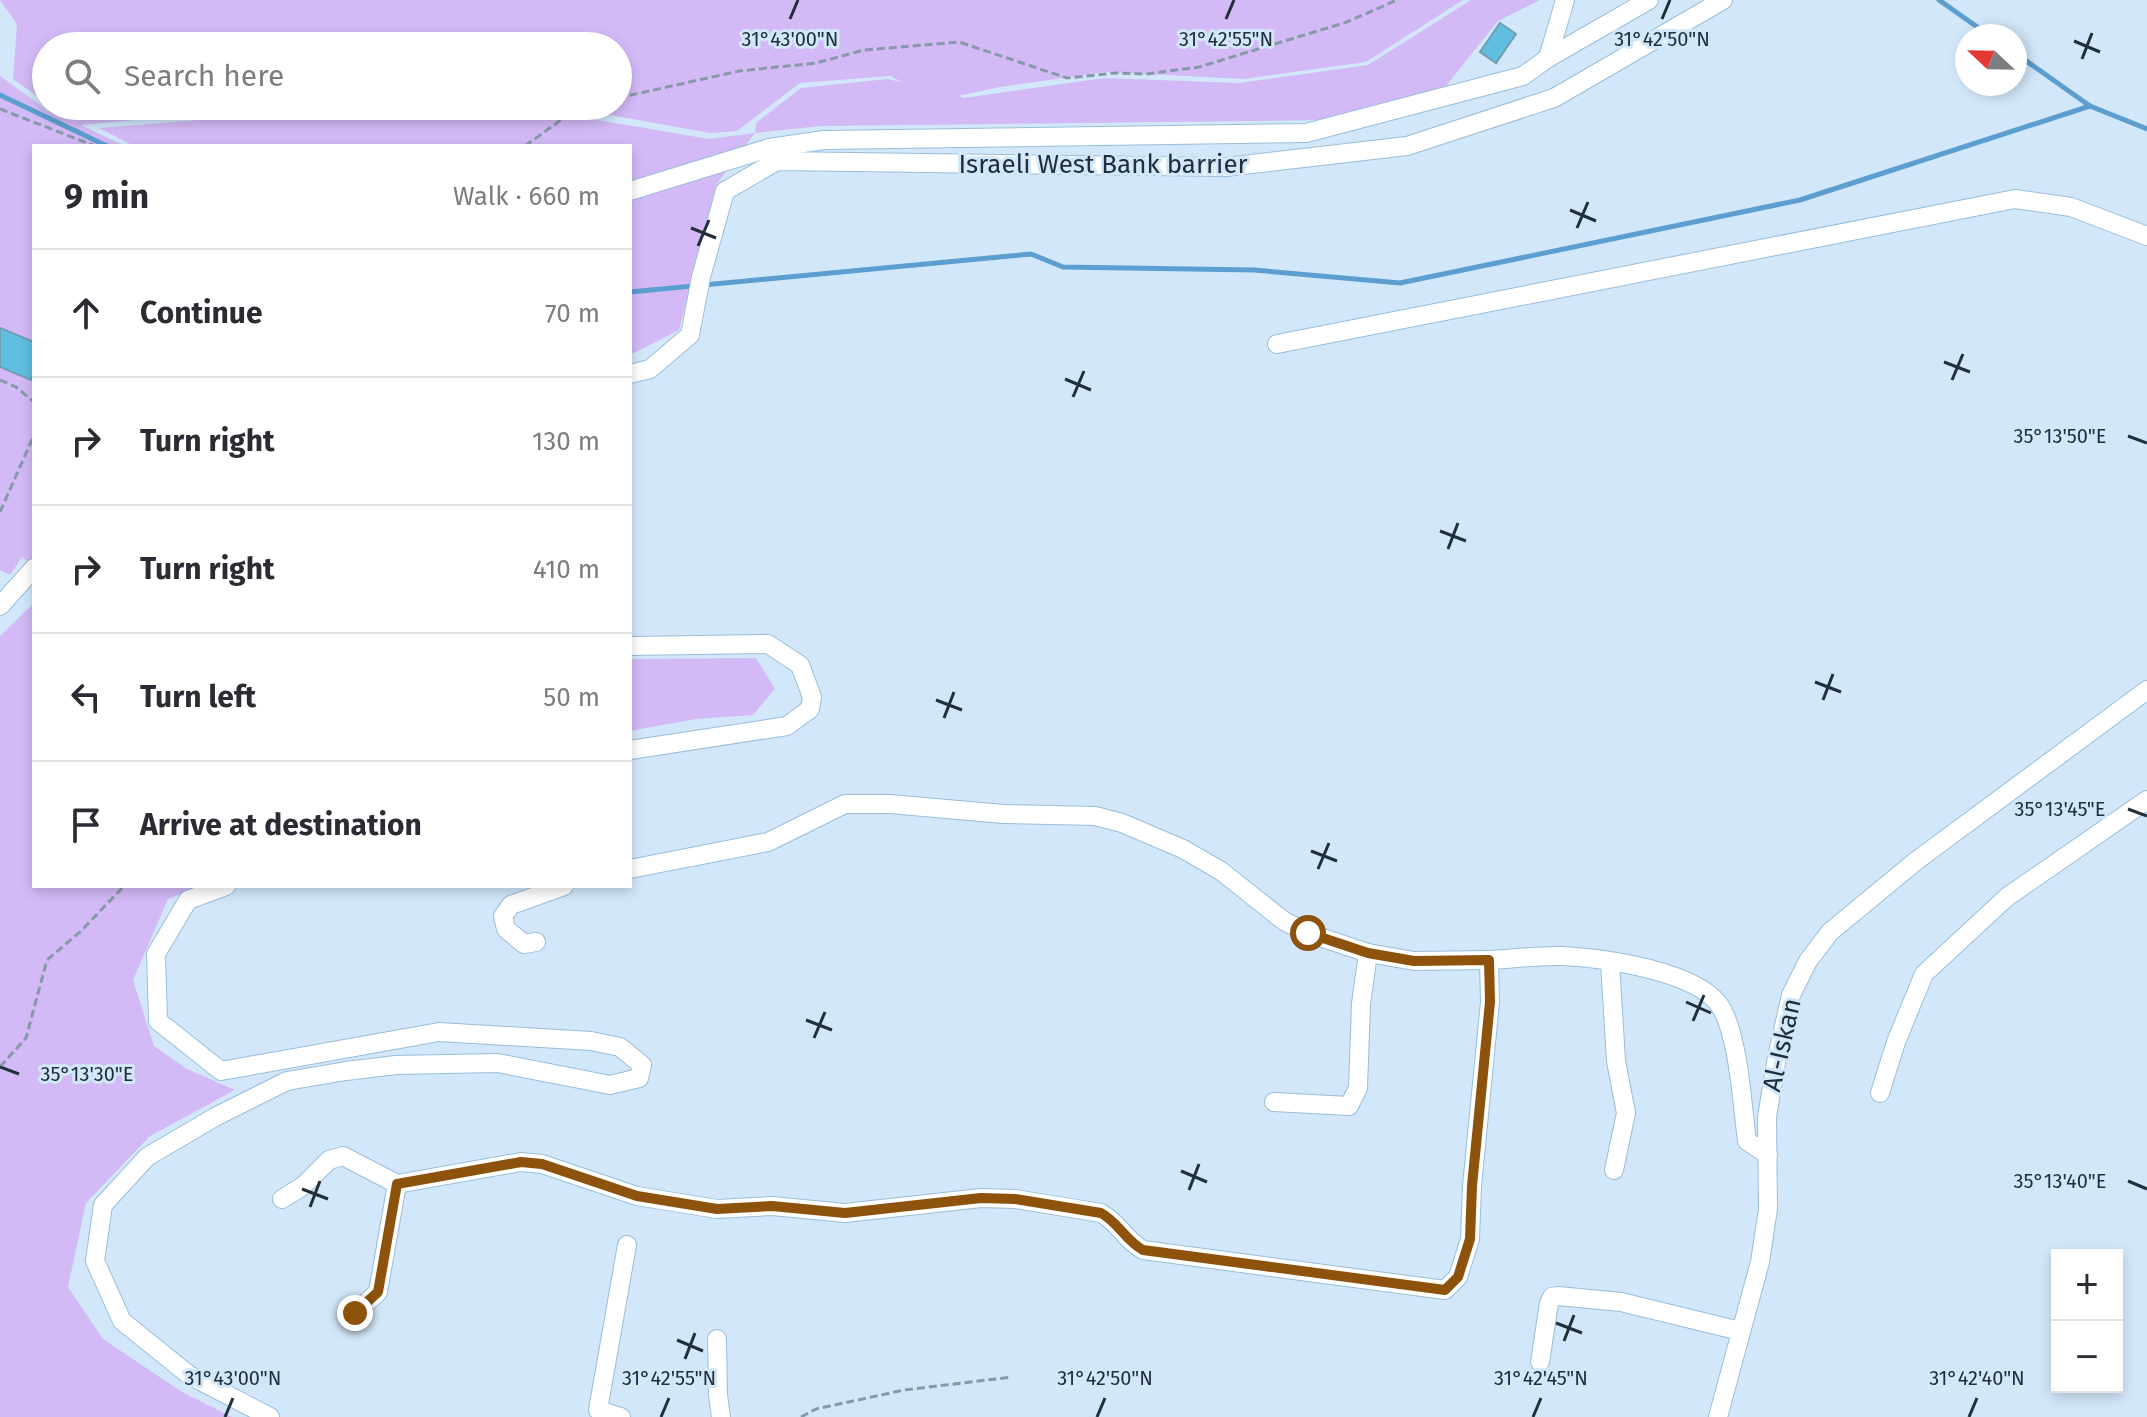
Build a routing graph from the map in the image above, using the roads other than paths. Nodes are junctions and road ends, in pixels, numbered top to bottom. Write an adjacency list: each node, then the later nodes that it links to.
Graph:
1 (1565, 0): 4 (street)
2 (1649, 0): 4 (street)
3 (1723, 0): 8 (street, Israeli West Bank barrier)
4 (1548, 58): 5 (street)
5 (632, 190)
6 (2147, 236): 7 (street)
7 (1277, 344)
8 (632, 374)
9 (32, 570): 10 (street)
10 (0, 606)
11 (632, 646): 13 (street)
12 (2147, 690): 24 (street, Al-Iskan)
13 (632, 750)
14 (2147, 800): 22 (street)
15 (632, 869): 19 (street)
16 (221, 888): 33 (street)
17 (558, 888): 18 (street)
18 (536, 942)
19 (1368, 953): 20 (street); 23 (street)
20 (1489, 960): 21 (street); 26 (street)
21 (1610, 962): 24 (street); 25 (street)
22 (1880, 1093)
23 (1274, 1102)
24 (1768, 1155): 30 (street, Al-Iskan)
25 (1614, 1170)
26 (397, 1184): 27 (street); 29 (street)
27 (282, 1199)
28 (627, 1245): 34 (street)
29 (355, 1313)
30 (1740, 1331): 32 (street); 36 (street, Al-Iskan)
31 (717, 1339): 35 (street)
32 (1540, 1362)
33 (270, 1417)
34 (621, 1417)
35 (721, 1417)
36 (1718, 1417)

